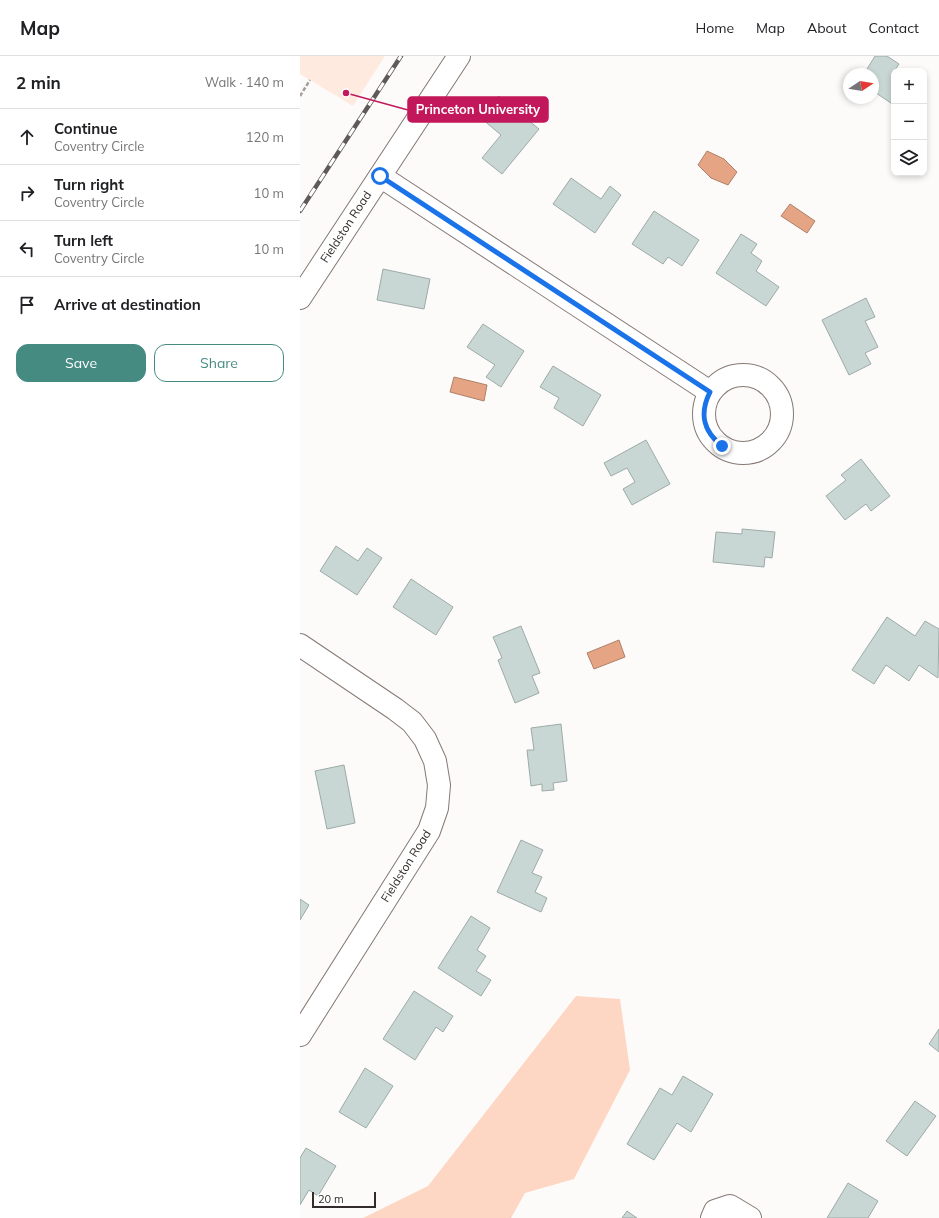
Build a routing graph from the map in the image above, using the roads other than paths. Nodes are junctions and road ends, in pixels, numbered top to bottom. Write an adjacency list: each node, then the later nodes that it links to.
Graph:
1 (459, 56): 2 (street, Fieldston Road)
2 (380, 176): 3 (street, Fieldston Road); 4 (street)
3 (300, 298)
4 (710, 392)
5 (300, 645): 6 (street, Fieldston Road)
6 (300, 1035)
7 (712, 1218): 8 (street)
8 (750, 1218)

